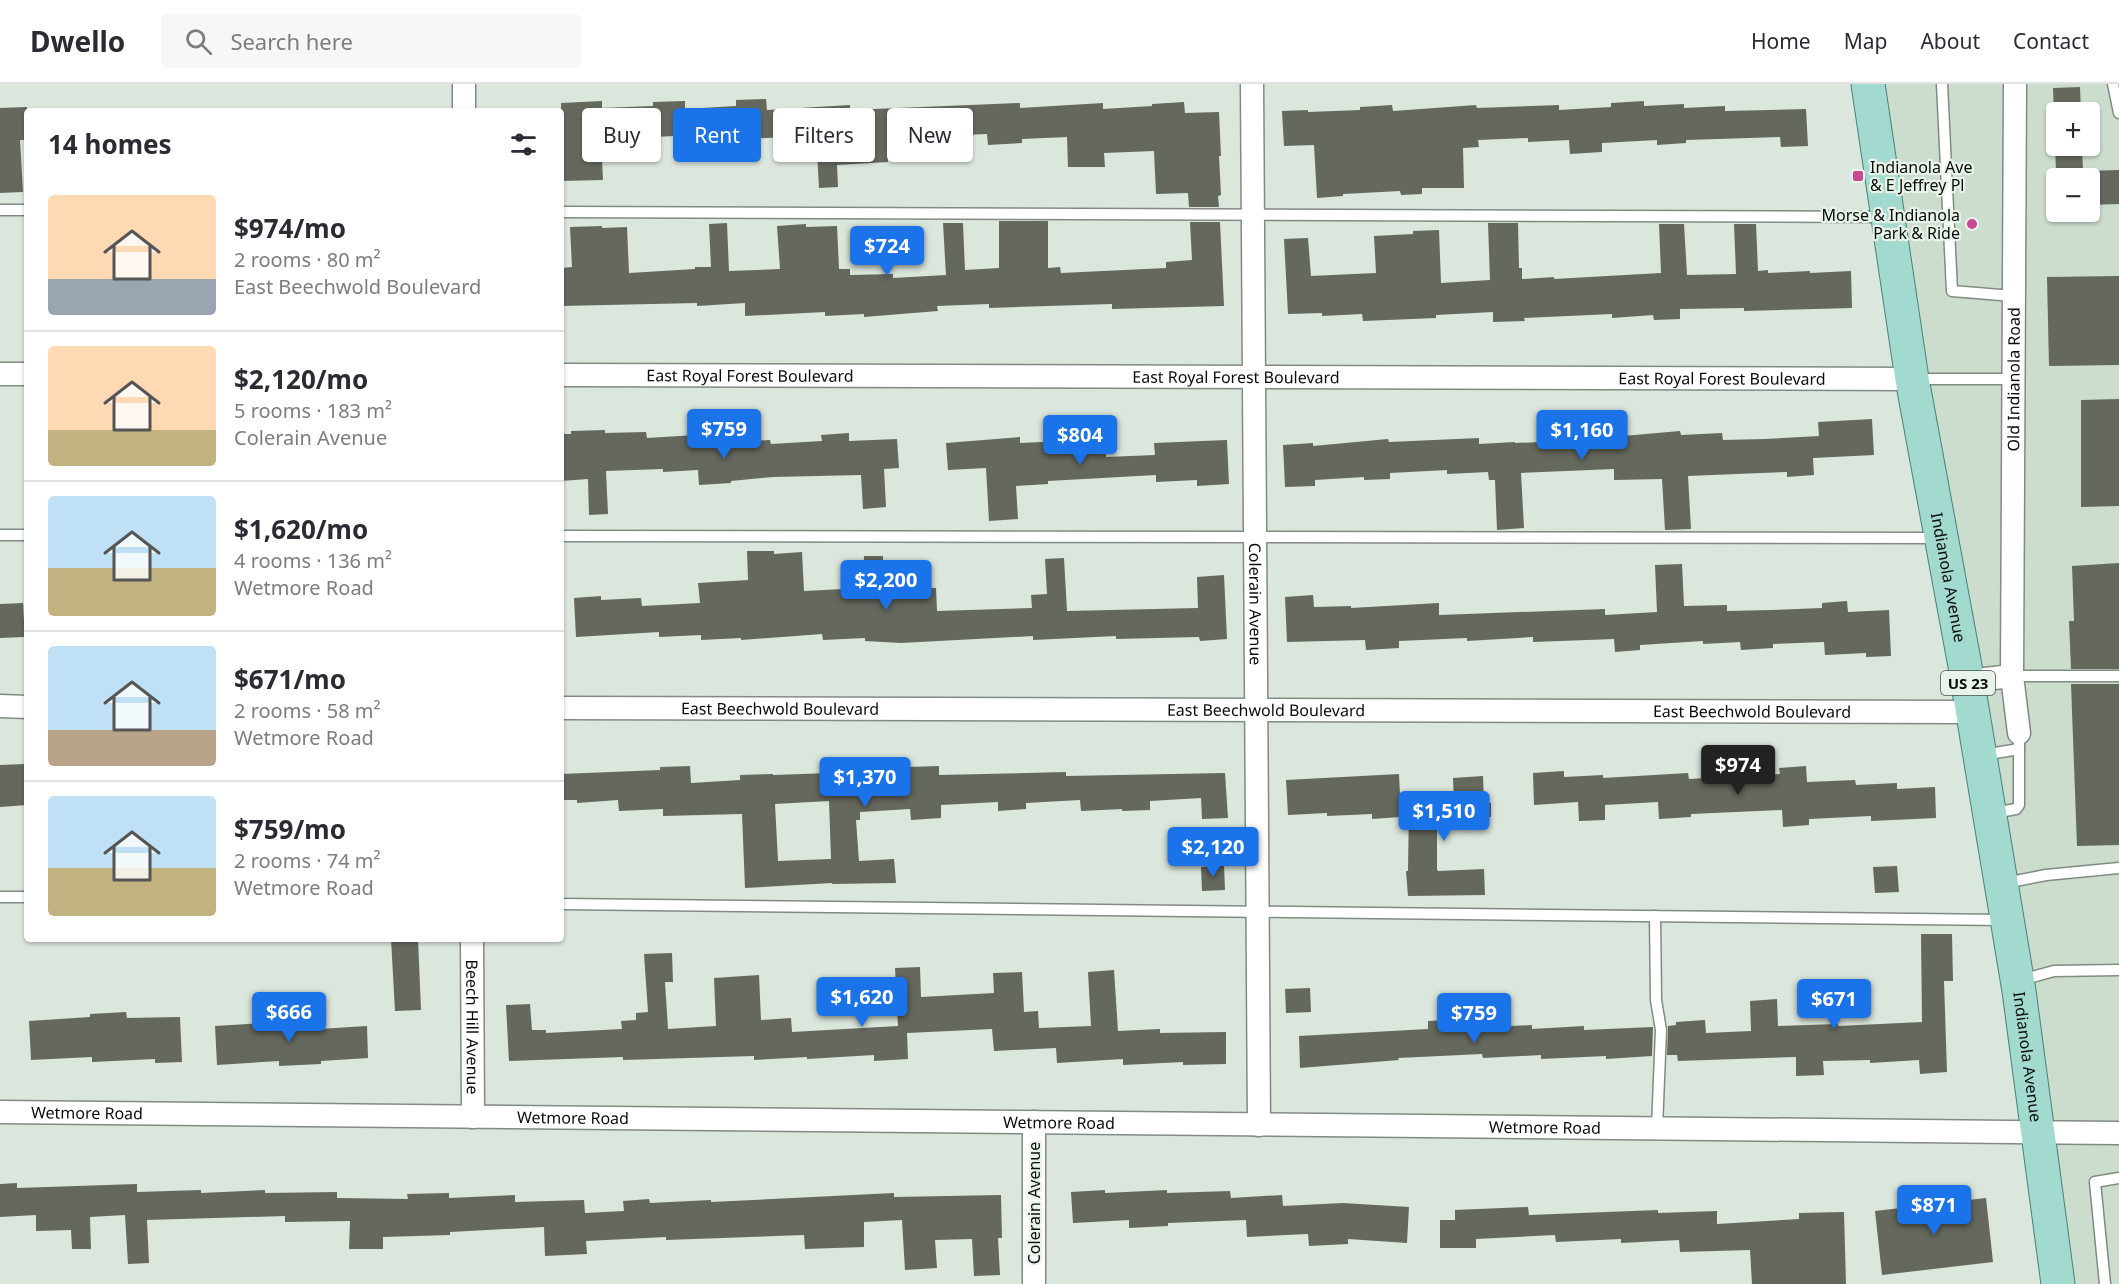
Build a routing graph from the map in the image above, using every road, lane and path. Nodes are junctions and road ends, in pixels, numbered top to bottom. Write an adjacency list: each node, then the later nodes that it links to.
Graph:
1 (464, 84): 7 (street)
2 (1252, 84): 12 (street, Colerain Avenue)
3 (1868, 84): 13 (main road, Indianola Avenue / US 23)
4 (1942, 84): 14 (lane)
5 (2015, 84): 14 (street, Old Indianola Road)
6 (2113, 84): 8 (lane)
7 (464, 108)
8 (2119, 113)
9 (0, 210): 10 (lane)
10 (24, 210)
11 (564, 212): 12 (lane)
12 (1253, 215): 13 (lane); 18 (street, Colerain Avenue)
13 (1887, 217): 19 (main road, Indianola Avenue / US 23)
14 (2013, 296): 20 (street, Old Indianola Road)
15 (0, 374): 16 (street)
16 (24, 374)
17 (564, 375): 18 (street, East Royal Forest Boulevard)
18 (1254, 377): 19 (street, East Royal Forest Boulevard); 24 (street, Colerain Avenue)
19 (1912, 379): 20 (lane); 25 (main road, Indianola Avenue / US 23)
20 (2013, 379): 26 (street, Old Indianola Road)
21 (0, 535): 22 (lane)
22 (24, 535)
23 (564, 536): 24 (lane)
24 (1255, 536): 25 (lane); 32 (street, Colerain Avenue)
25 (1941, 538): 28 (main road, Indianola Avenue / US 23)
26 (2012, 676): 27 (lane); 28 (street); 33 (street, Old Indianola Road)
27 (2119, 676)
28 (1970, 696): 32 (street, East Beechwold Boulevard); 34 (main road, Indianola Avenue / US 23)
29 (0, 706): 30 (street)
30 (24, 706)
31 (564, 708): 32 (street, East Beechwold Boulevard)
32 (1257, 710): 41 (street, Colerain Avenue)
33 (2019, 741): 34 (lane); 35 (lane)
34 (1980, 755): 35 (main road, Indianola Avenue / US 23)
35 (1989, 813): 37 (main road, Indianola Avenue / US 23)
36 (2119, 868): 37 (lane)
37 (2001, 884): 43 (main road, Indianola Avenue / US 23)
38 (0, 897): 39 (lane)
39 (24, 897)
40 (564, 904): 41 (lane)
41 (1258, 911): 42 (lane); 50 (street, Colerain Avenue)
42 (1655, 916): 43 (lane); 51 (lane)
43 (2007, 920): 46 (main road, Indianola Avenue / US 23)
44 (472, 942): 48 (street, Beech Hill Avenue)
45 (2119, 970): 46 (lane)
46 (2018, 981): 52 (main road, Indianola Avenue / US 23)
47 (0, 1112): 48 (street, Wetmore Road)
48 (473, 1117): 49 (street, Wetmore Road)
49 (1034, 1122): 50 (street, Wetmore Road); 55 (street, Colerain Avenue)
50 (1259, 1125): 51 (street, Wetmore Road)
51 (1657, 1128): 52 (street, Wetmore Road)
52 (2038, 1132): 53 (street, Wetmore Road); 56 (main road, Indianola Avenue / US 23)
53 (2119, 1134)
54 (2119, 1178): 57 (lane)
55 (1034, 1284)
56 (2058, 1284)
57 (2105, 1284)

